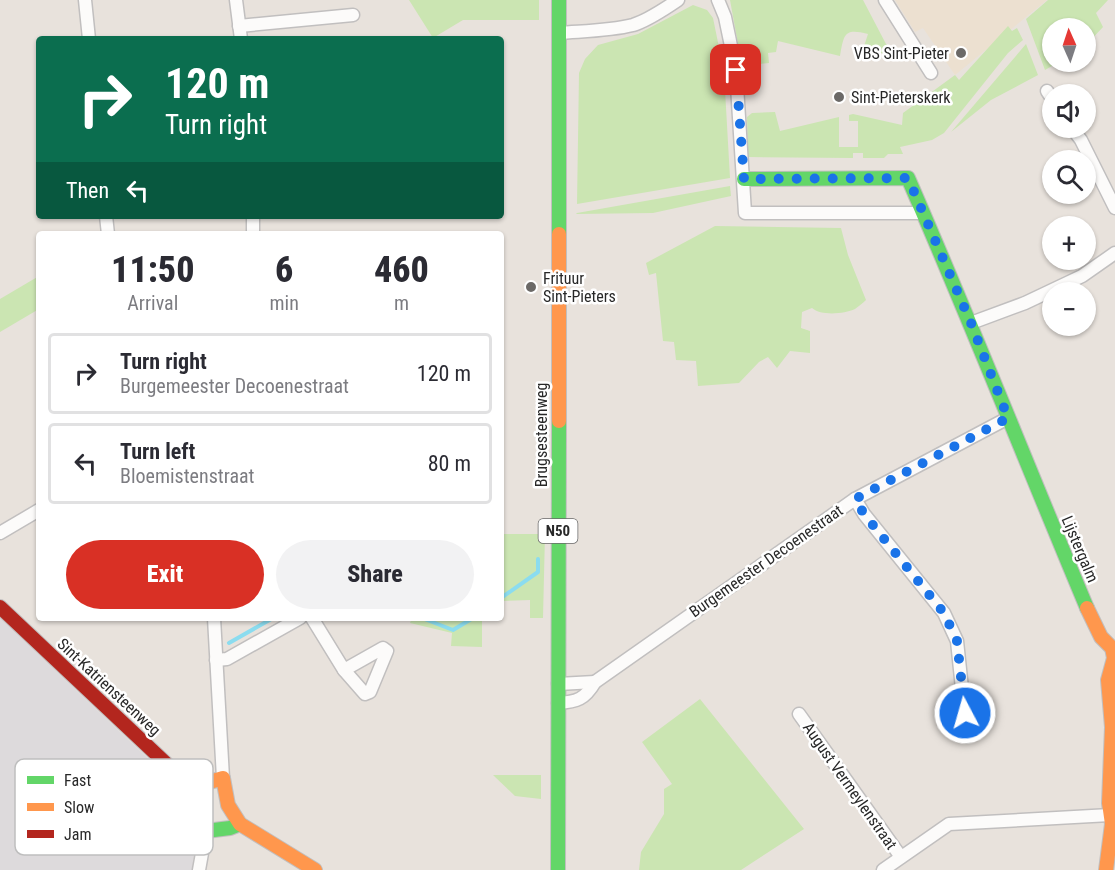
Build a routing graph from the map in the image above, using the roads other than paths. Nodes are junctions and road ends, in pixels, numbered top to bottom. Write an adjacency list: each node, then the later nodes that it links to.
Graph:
1 (85, 0): 10 (street)
2 (236, 0): 8 (street)
3 (559, 0): 9 (street, Brugsesteenweg / N50)
4 (678, 0): 9 (street)
5 (718, 0): 14 (street)
6 (885, 0): 12 (street)
7 (353, 15): 8 (street)
8 (239, 26): 11 (street)
9 (559, 33): 31 (street, Brugsesteenweg / N50)
10 (89, 36)
11 (241, 36)
12 (931, 73)
13 (1080, 138): 15 (street)
14 (744, 179): 16 (street, Lijstergalm); 16 (street)
15 (1115, 208)
16 (923, 213): 18 (street, Lijstergalm)
17 (1115, 253): 18 (street)
18 (971, 323): 19 (street, Lijstergalm)
19 (1008, 418): 20 (street, Burgemeester Decoenestraat); 27 (street, Lijstergalm)
20 (855, 499): 30 (street, Burgemeester Decoenestraat); 34 (street)
21 (36, 512): 22 (street)
22 (0, 533)
23 (0, 607): 35 (street, Sint-Katriensteenweg)
24 (214, 621): 28 (street)
25 (295, 621): 28 (street)
26 (314, 621): 29 (street)
27 (1114, 647): 38 (street, Lijstergalm)
28 (216, 660): 36 (street)
29 (344, 670)
30 (595, 682): 31 (street); 32 (street, Burgemeester Decoenestraat)
31 (558, 684): 32 (street, Brugsesteenweg / N50)
32 (558, 703): 45 (street, Brugsesteenweg / N50)
33 (799, 714): 42 (street, August Vermeylenstraat)
34 (968, 736)
35 (160, 759)
36 (222, 778): 37 (street); 39 (street)
37 (213, 781)
38 (1111, 806): 42 (street); 47 (street, Lijstergalm)
39 (240, 824): 40 (street); 44 (street)
40 (213, 830)
41 (202, 855): 43 (street)
42 (901, 857): 46 (street)
43 (199, 870)
44 (315, 870)
45 (558, 870)
46 (883, 870)
47 (1106, 870)

